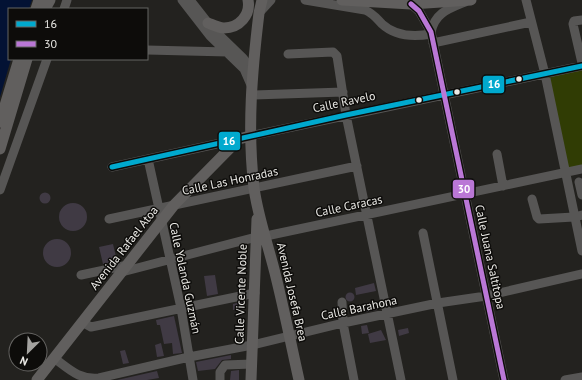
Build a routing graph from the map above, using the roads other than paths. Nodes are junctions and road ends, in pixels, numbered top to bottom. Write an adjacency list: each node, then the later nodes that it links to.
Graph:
1 (182, 0): 18 (street)
2 (190, 0): 14 (street)
3 (248, 0): 14 (main road)
4 (262, 0): 11 (main road, Avenida Josefa Brea)
5 (271, 0): 11 (street)
6 (305, 0): 15 (street)
7 (342, 0): 10 (main road)
8 (469, 0): 10 (main road); 15 (street)
9 (526, 0): 13 (street)
10 (411, 4): 15 (street, Calle Juana Saltitopa)
11 (259, 13): 25 (main road, Avenida Josefa Brea)
12 (582, 20): 23 (street)
13 (532, 22): 15 (street); 26 (street)
14 (208, 23): 17 (street)
15 (432, 36): 29 (street, Calle Juana Saltitopa)
16 (148, 50): 18 (street)
17 (235, 51): 18 (street); 25 (street)
18 (225, 52): 27 (street)
19 (288, 54): 28 (street)
20 (19, 60): 31 (main road)
21 (27, 60): 34 (main road)
22 (47, 60): 44 (street)
23 (582, 63)
24 (582, 66): 26 (street, Calle Ravelo)
25 (252, 71): 27 (main road, Avenida Josefa Brea)
26 (545, 74): 29 (street, Calle Ravelo); 40 (street)
27 (251, 90): 28 (street); 32 (main road, Avenida Josefa Brea)
28 (343, 92): 30 (street)
29 (445, 95): 30 (street, Calle Ravelo); 45 (street, Calle Juana Saltitopa)
30 (346, 115): 32 (street, Calle Ravelo); 37 (street)
31 (0, 122)
32 (250, 136): 33 (main road, Calle Ravelo); 43 (main road, Avenida Josefa Brea)
33 (239, 138): 36 (street, Calle Ravelo); 48 (main road, Avenida Rafael Atoa)
34 (0, 150)
35 (497, 154): 42 (street)
36 (148, 159): 38 (street, Calle Ravelo); 49 (street, Calle Yolanda Guzmán)
37 (357, 166): 43 (street, Calle Las Honradas); 50 (street)
38 (112, 167)
39 (582, 169): 40 (street, Calle Caracas)
40 (565, 172): 42 (street, Calle Caracas); 51 (street)
41 (579, 182): 46 (street)
42 (502, 186): 45 (street, Calle Caracas)
43 (254, 188): 48 (street, Calle Las Honradas); 55 (main road, Avenida Josefa Brea)
44 (0, 190)
45 (465, 194): 50 (street, Calle Caracas); 62 (street, Calle Juana Saltitopa)
46 (582, 195)
47 (532, 199): 51 (street)
48 (174, 205): 49 (street, Calle Las Honradas); 53 (main road, Avenida Rafael Atoa)
49 (157, 209): 52 (street, Calle Las Honradas); 53 (street, Calle Yolanda Guzmán)
50 (367, 215): 55 (street, Calle Caracas); 66 (street)
51 (578, 216): 56 (street)
52 (109, 219)
53 (161, 223): 57 (street, Calle Yolanda Guzmán); 58 (main road, Avenida Rafael Atoa)
54 (424, 233): 64 (street)
55 (261, 236): 57 (street, Calle Caracas); 61 (main road, Calle Vicente Noble); 69 (main road, Avenida Josefa Brea)
56 (582, 251)
57 (170, 260): 58 (street, Calle Caracas); 65 (street, Calle Yolanda Guzmán)
58 (125, 268): 60 (street, Calle Caracas); 67 (main road, Avenida Rafael Atoa)
59 (582, 274): 62 (street, Calle Barahona)
60 (81, 275)
61 (255, 293): 65 (street); 70 (main road, Calle Vicente Noble)
62 (486, 296): 64 (street, Calle Barahona); 83 (street, Calle Juana Saltitopa)
63 (342, 302): 68 (street)
64 (438, 303): 66 (street, Calle Barahona); 82 (street)
65 (181, 308): 67 (street); 71 (street, Calle Yolanda Guzmán)
66 (388, 314): 68 (street, Calle Barahona); 81 (street)
67 (82, 322): 72 (main road, Avenida Rafael Atoa)
68 (343, 323): 69 (street, Calle Barahona); 80 (street)
69 (289, 336): 70 (street, Calle Barahona); 79 (main road, Avenida Josefa Brea)
70 (252, 345): 71 (street, Calle Barahona); 73 (main road, Calle Vicente Noble)
71 (189, 357): 72 (street, Calle Barahona); 76 (street, Calle Yolanda Guzmán)
72 (54, 358): 75 (main road, Avenida Rafael Atoa)
73 (252, 364): 77 (street); 78 (main road, Calle Vicente Noble)
74 (582, 377): 84 (street)
75 (37, 380)
76 (193, 380)
77 (220, 380)
78 (251, 380)
79 (299, 380)
80 (354, 380)
81 (401, 380)
82 (453, 380)
83 (504, 380)
84 (565, 380)

